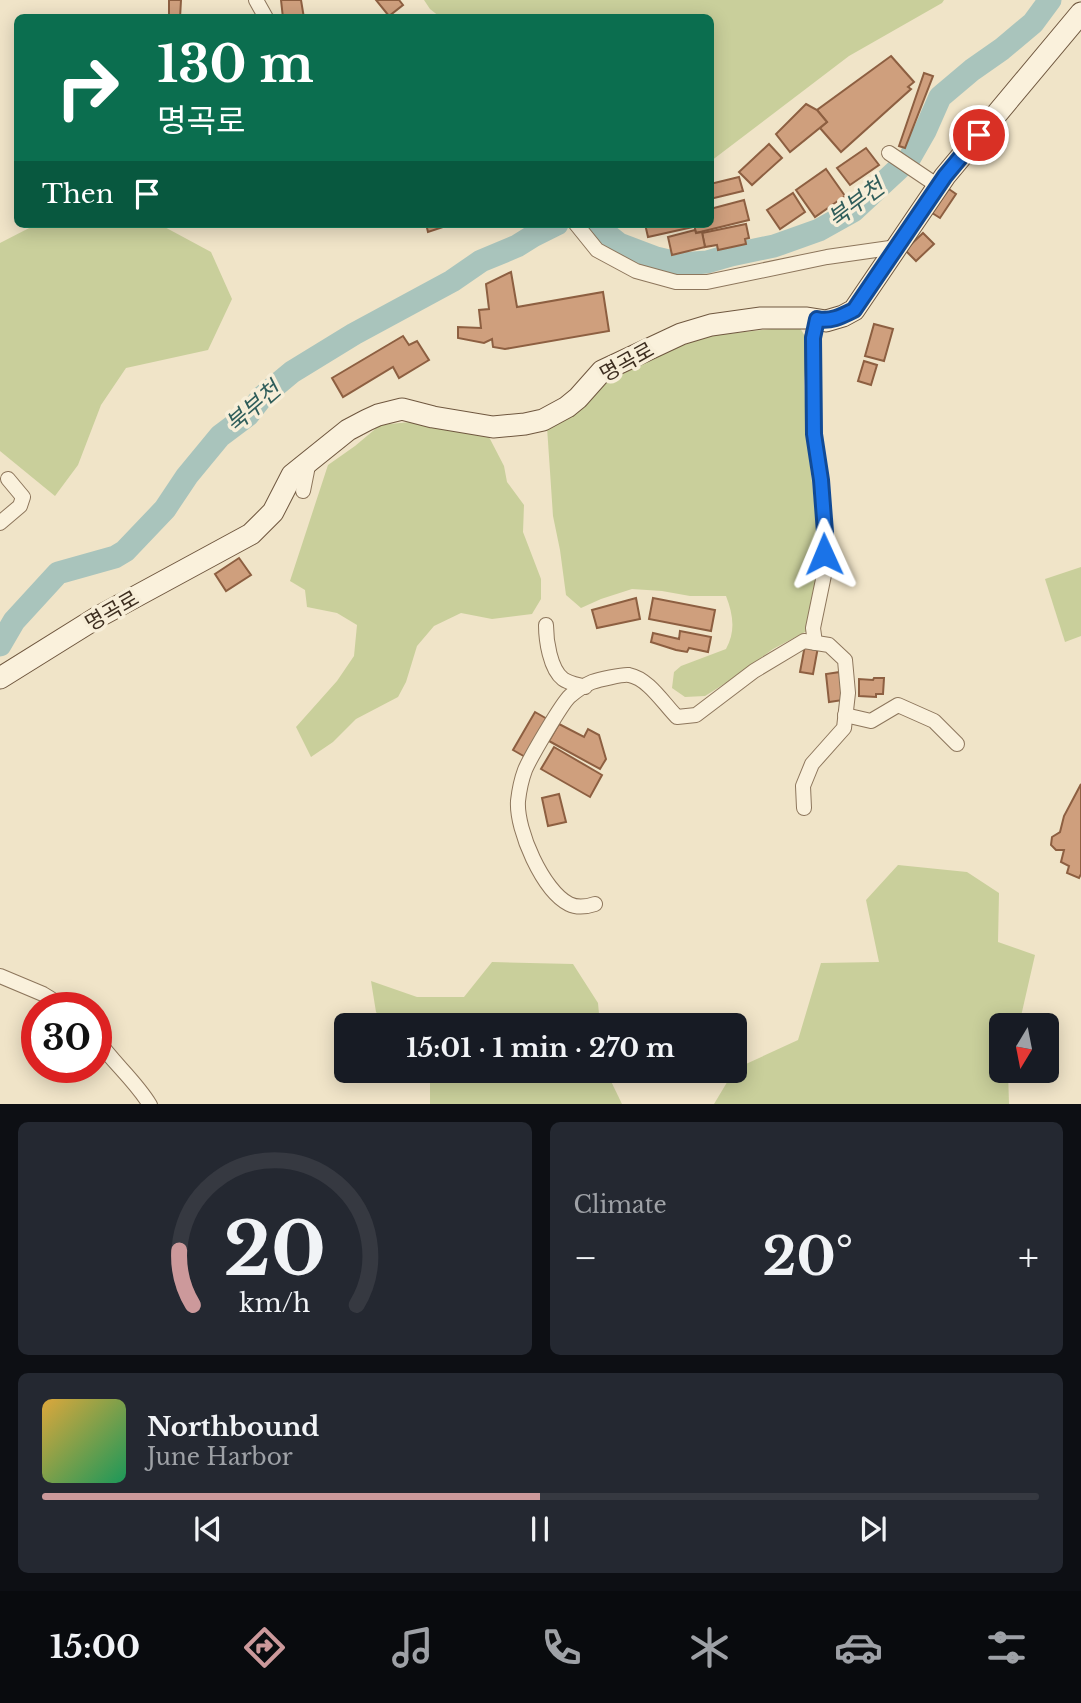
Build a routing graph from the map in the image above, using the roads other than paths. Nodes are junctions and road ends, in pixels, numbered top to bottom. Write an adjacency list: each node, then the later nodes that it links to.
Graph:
1 (1081, 12): 3 (main road, 명곡로)
2 (889, 153): 3 (street)
3 (938, 186): 5 (main road, 명곡로)
4 (579, 228): 5 (street)
5 (897, 247): 6 (main road, 명곡로)
6 (817, 319): 7 (main road, 명곡로); 12 (street)
7 (309, 461): 9 (street); 13 (main road, 명곡로)
8 (8, 479): 10 (street)
9 (303, 491)
10 (0, 523)
11 (546, 625): 14 (street)
12 (815, 643): 14 (street); 15 (street)
13 (0, 678)
14 (585, 687): 18 (street)
15 (845, 715): 16 (street); 17 (street)
16 (957, 744)
17 (804, 808)
18 (595, 904)
19 (0, 976): 20 (street)
20 (38, 992)
21 (112, 1057): 22 (street)
22 (150, 1104)

